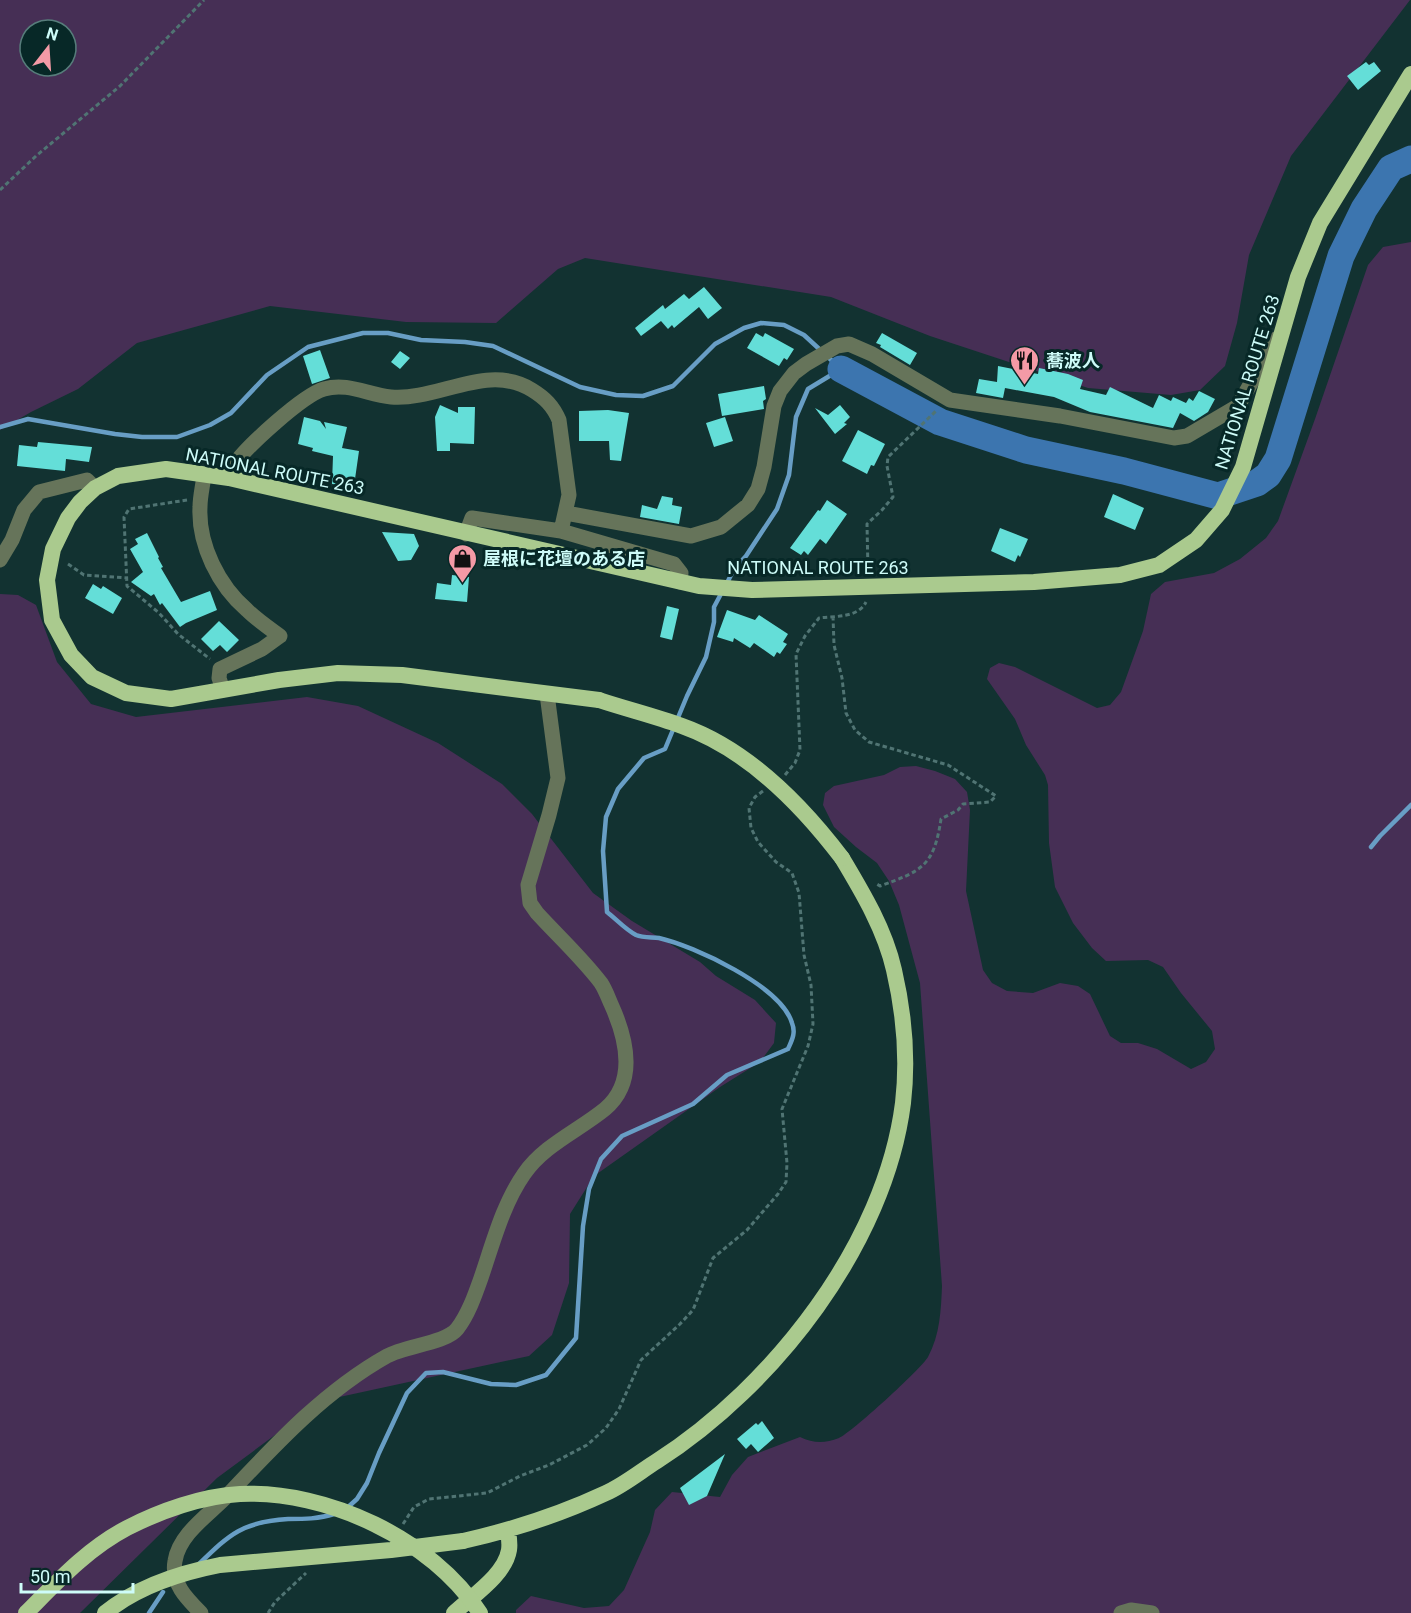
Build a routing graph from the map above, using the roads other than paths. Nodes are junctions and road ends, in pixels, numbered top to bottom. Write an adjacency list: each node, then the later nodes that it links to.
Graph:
1 (1411, 74): 2 (highway, NATIONAL ROUTE 263)
2 (1284, 326): 6 (street); 10 (highway, NATIONAL ROUTE 263)
3 (204, 475): 4 (highway, NATIONAL ROUTE 263); 5 (highway, NATIONAL ROUTE 263); 11 (street)
4 (229, 478): 6 (street); 8 (highway, NATIONAL ROUTE 263)
5 (95, 488): 9 (street); 11 (highway, NATIONAL ROUTE 263)
6 (566, 513): 7 (street)
7 (561, 531): 8 (street); 10 (street)
8 (466, 534): 10 (highway, NATIONAL ROUTE 263)
9 (0, 560)
10 (680, 582)
11 (223, 690): 12 (highway, NATIONAL ROUTE 263)
12 (547, 694): 13 (highway, NATIONAL ROUTE 263, bridge); 16 (street)
13 (508, 1531): 15 (highway, NATIONAL ROUTE 263, bridge); 17 (highway)
14 (26, 1613): 18 (highway, bridge)
15 (105, 1613)
16 (201, 1613)
17 (454, 1613)
18 (480, 1613)
19 (1121, 1613): 20 (street)
20 (1152, 1613)

